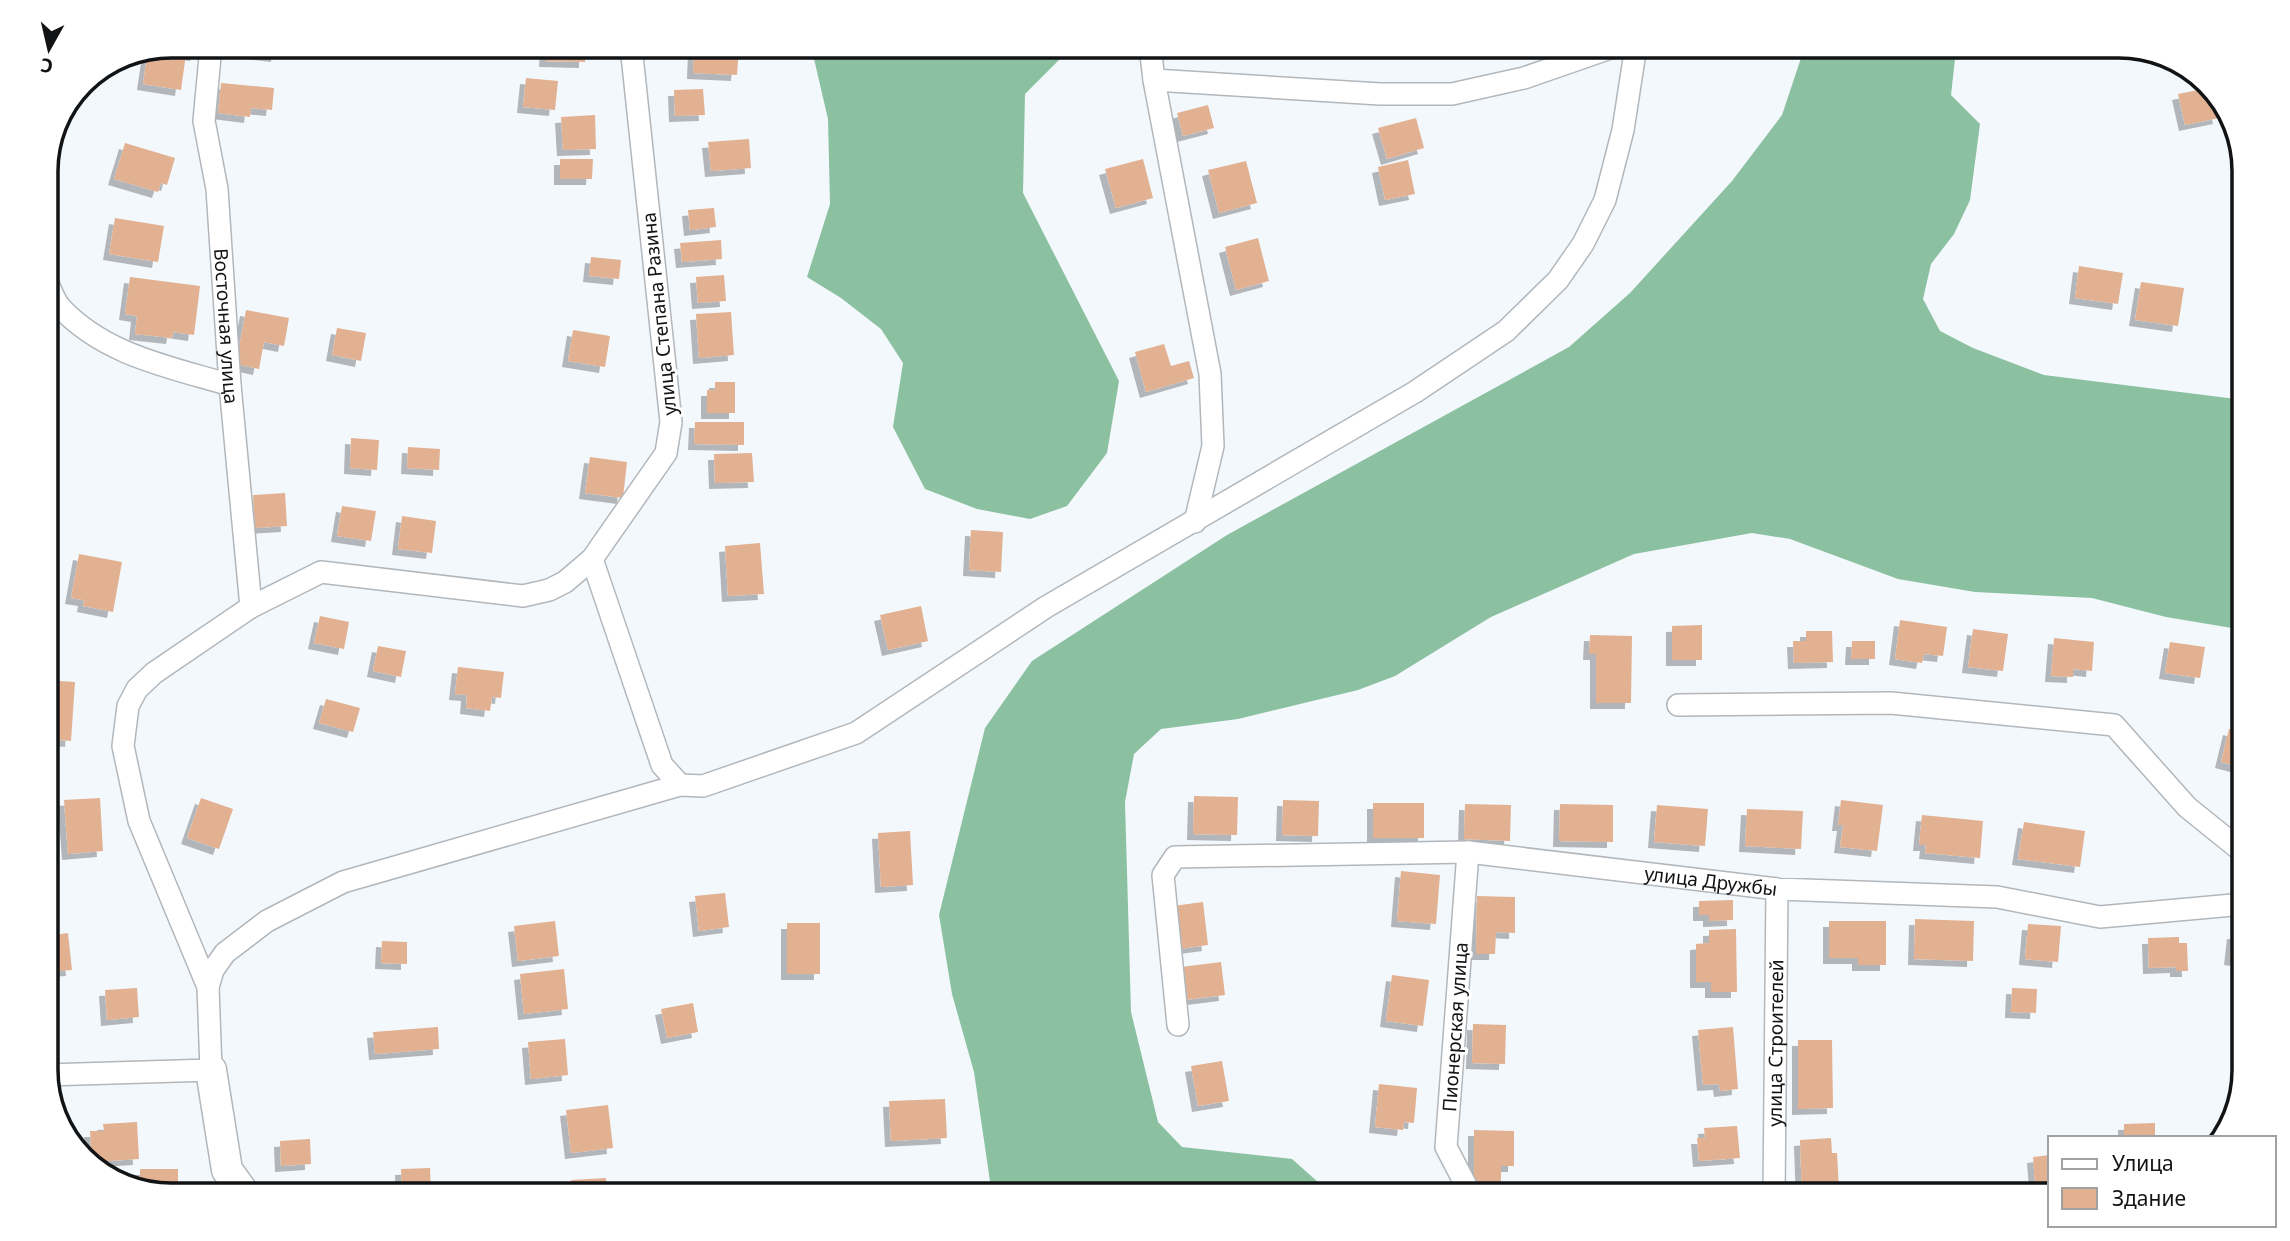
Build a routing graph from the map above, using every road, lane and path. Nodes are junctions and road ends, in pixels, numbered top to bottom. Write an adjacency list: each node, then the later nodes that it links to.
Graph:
1 (210, 58): 8 (street, Восточная улица)
2 (632, 58): 10 (street, улица Степана Разина)
3 (1151, 58): 6 (street)
4 (1582, 58): 6 (street)
5 (1634, 58): 9 (street)
6 (1154, 80): 9 (street)
7 (58, 305): 8 (street)
8 (230, 385): 11 (street, Восточная улица)
9 (1195, 522): 13 (street)
10 (592, 559): 11 (street, улица Степана Разина); 13 (street)
11 (251, 607): 18 (street, улица Степана Разина)
12 (1678, 705): 14 (street)
13 (680, 785): 18 (street)
14 (2232, 843)
15 (1468, 852): 16 (street, улица Дружбы); 19 (street, улица Дружбы); 23 (street, Пионерская улица)
16 (1777, 889): 17 (street, улица Дружбы); 24 (street, улица Строителей)
17 (2232, 905)
18 (208, 987): 20 (street)
19 (1178, 1026)
20 (211, 1070): 21 (street); 22 (street)
21 (58, 1074)
22 (236, 1183)
23 (1465, 1183)
24 (1774, 1183)

